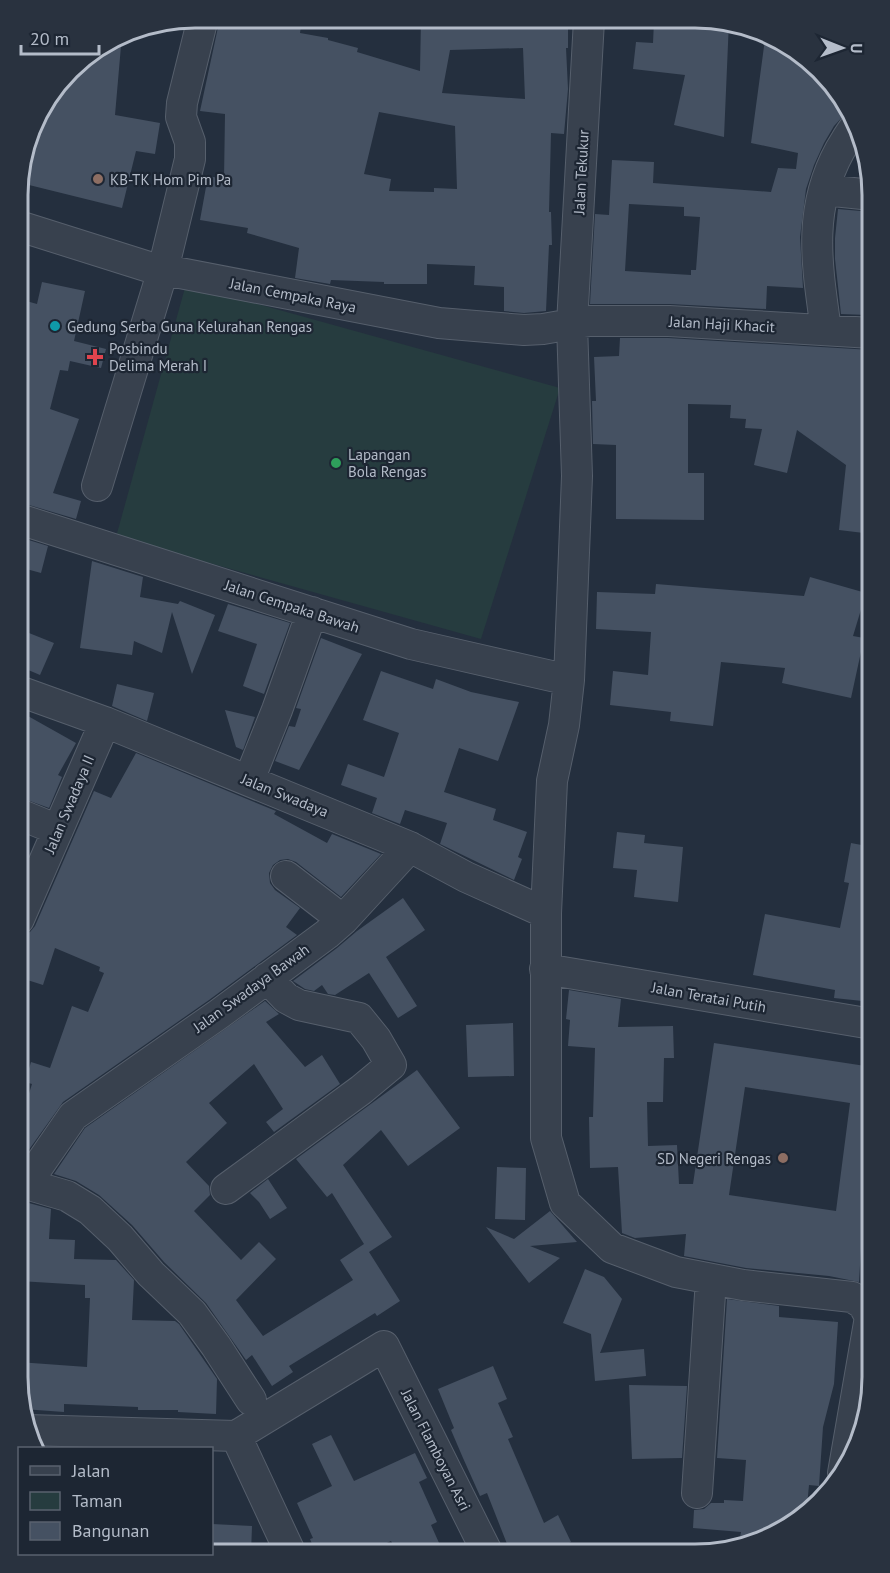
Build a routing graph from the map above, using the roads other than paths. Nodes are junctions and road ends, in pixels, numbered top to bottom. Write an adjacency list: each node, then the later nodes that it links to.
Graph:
1 (589, 28): 8 (street, Jalan Tekukur)
2 (200, 29): 7 (street)
3 (850, 135): 4 (street)
4 (824, 190): 5 (street); 9 (street)
5 (862, 194)
6 (28, 229): 7 (street, Jalan Cempaka Raya)
7 (163, 270): 8 (street, Jalan Cempaka Raya); 11 (street)
8 (572, 324): 9 (street, Jalan Haji Khacit); 14 (street, Jalan Tekukur)
9 (826, 330): 10 (street, Jalan Haji Khacit)
10 (862, 332)
11 (97, 486)
12 (28, 522): 13 (street, Jalan Cempaka Bawah)
13 (312, 612): 14 (street, Jalan Cempaka Bawah); 17 (street)
14 (569, 680): 23 (street, Jalan Tekukur)
15 (28, 694): 16 (street, Jalan Swadaya)
16 (105, 722): 17 (street, Jalan Swadaya); 19 (street, Jalan Swadaya II)
17 (249, 780): 20 (street, Jalan Swadaya)
18 (28, 818): 19 (street)
19 (58, 830): 22 (street, Jalan Swadaya II)
20 (410, 847): 23 (street, Jalan Swadaya); 24 (street, Jalan Swadaya Bawah)
21 (286, 876): 24 (street)
22 (28, 898)
23 (546, 913): 25 (street, Jalan Tekukur)
24 (342, 920): 26 (street, Jalan Swadaya Bawah)
25 (545, 969): 27 (street, Jalan Teratai Putih); 31 (street, Jalan Tekukur)
26 (267, 978): 28 (street, Jalan Swadaya Bawah); 30 (street)
27 (861, 1022)
28 (28, 1176)
29 (28, 1186): 33 (street)
30 (226, 1189)
31 (711, 1279): 32 (street, Jalan Tekukur); 36 (street)
32 (861, 1297)
33 (251, 1400)
34 (37, 1430): 35 (street)
35 (236, 1436): 37 (street); 38 (street, Jalan Flamboyan Asri)
36 (697, 1493)
37 (286, 1544)
38 (483, 1544)

